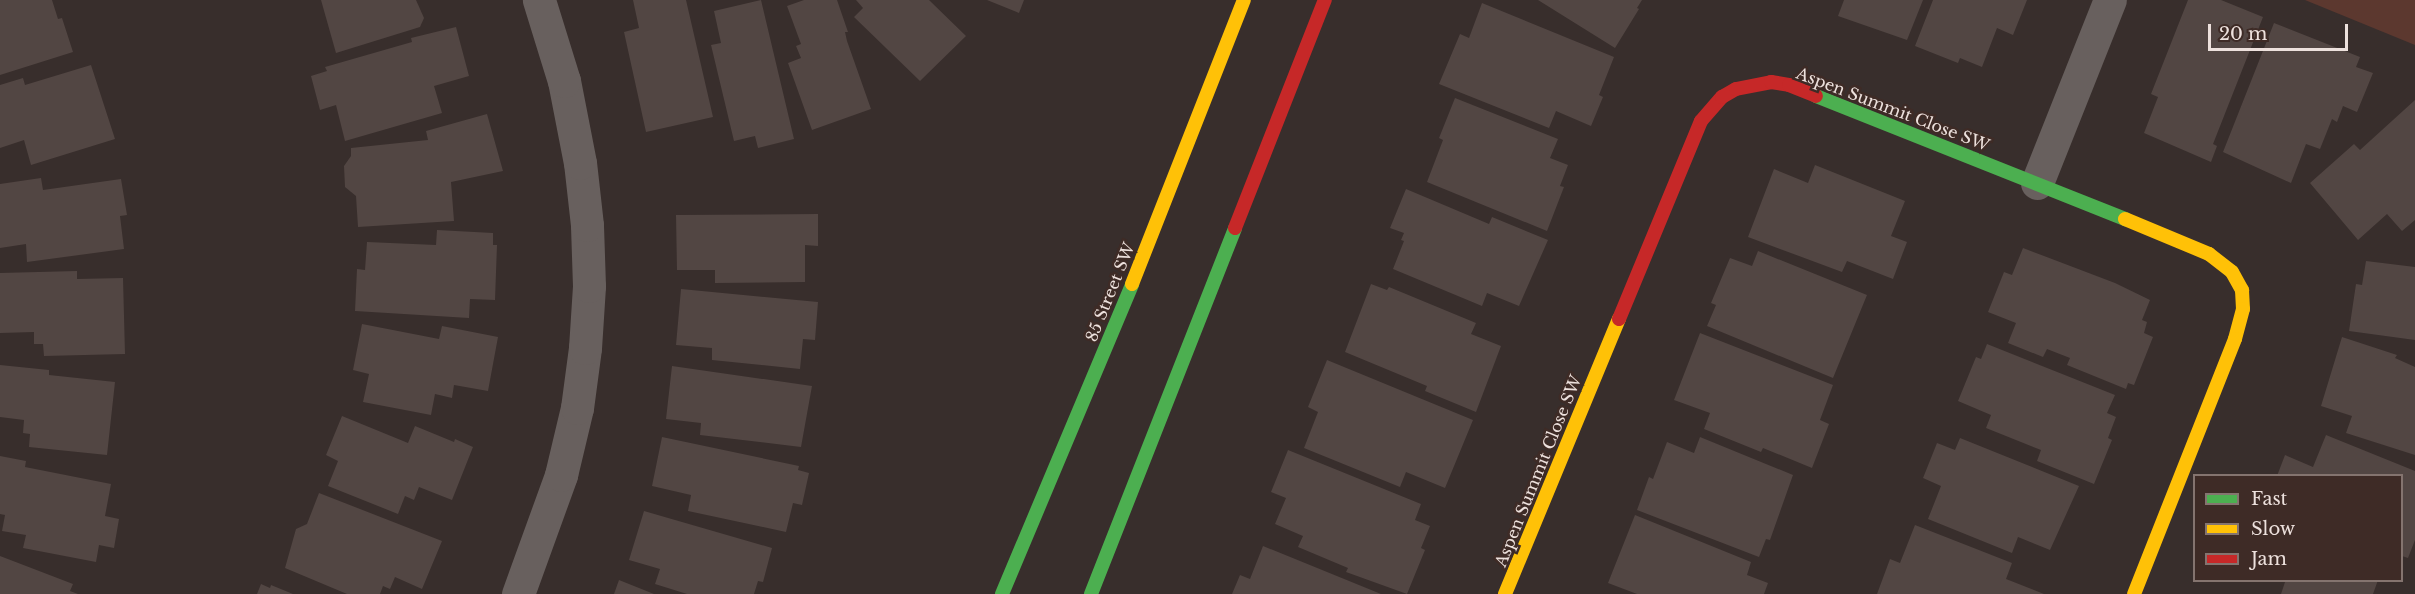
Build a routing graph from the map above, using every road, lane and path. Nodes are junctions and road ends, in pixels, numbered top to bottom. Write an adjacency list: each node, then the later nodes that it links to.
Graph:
1 (539, 0): 6 (street)
2 (1244, 0): 7 (street, 85 Street SW)
3 (1325, 0): 8 (street)
4 (2110, 0): 5 (street)
5 (2037, 183): 9 (street, Aspen Summit Close SW); 10 (street, Aspen Summit Close SW)
6 (518, 594)
7 (1002, 594)
8 (1091, 594)
9 (1505, 594)
10 (2134, 594)

